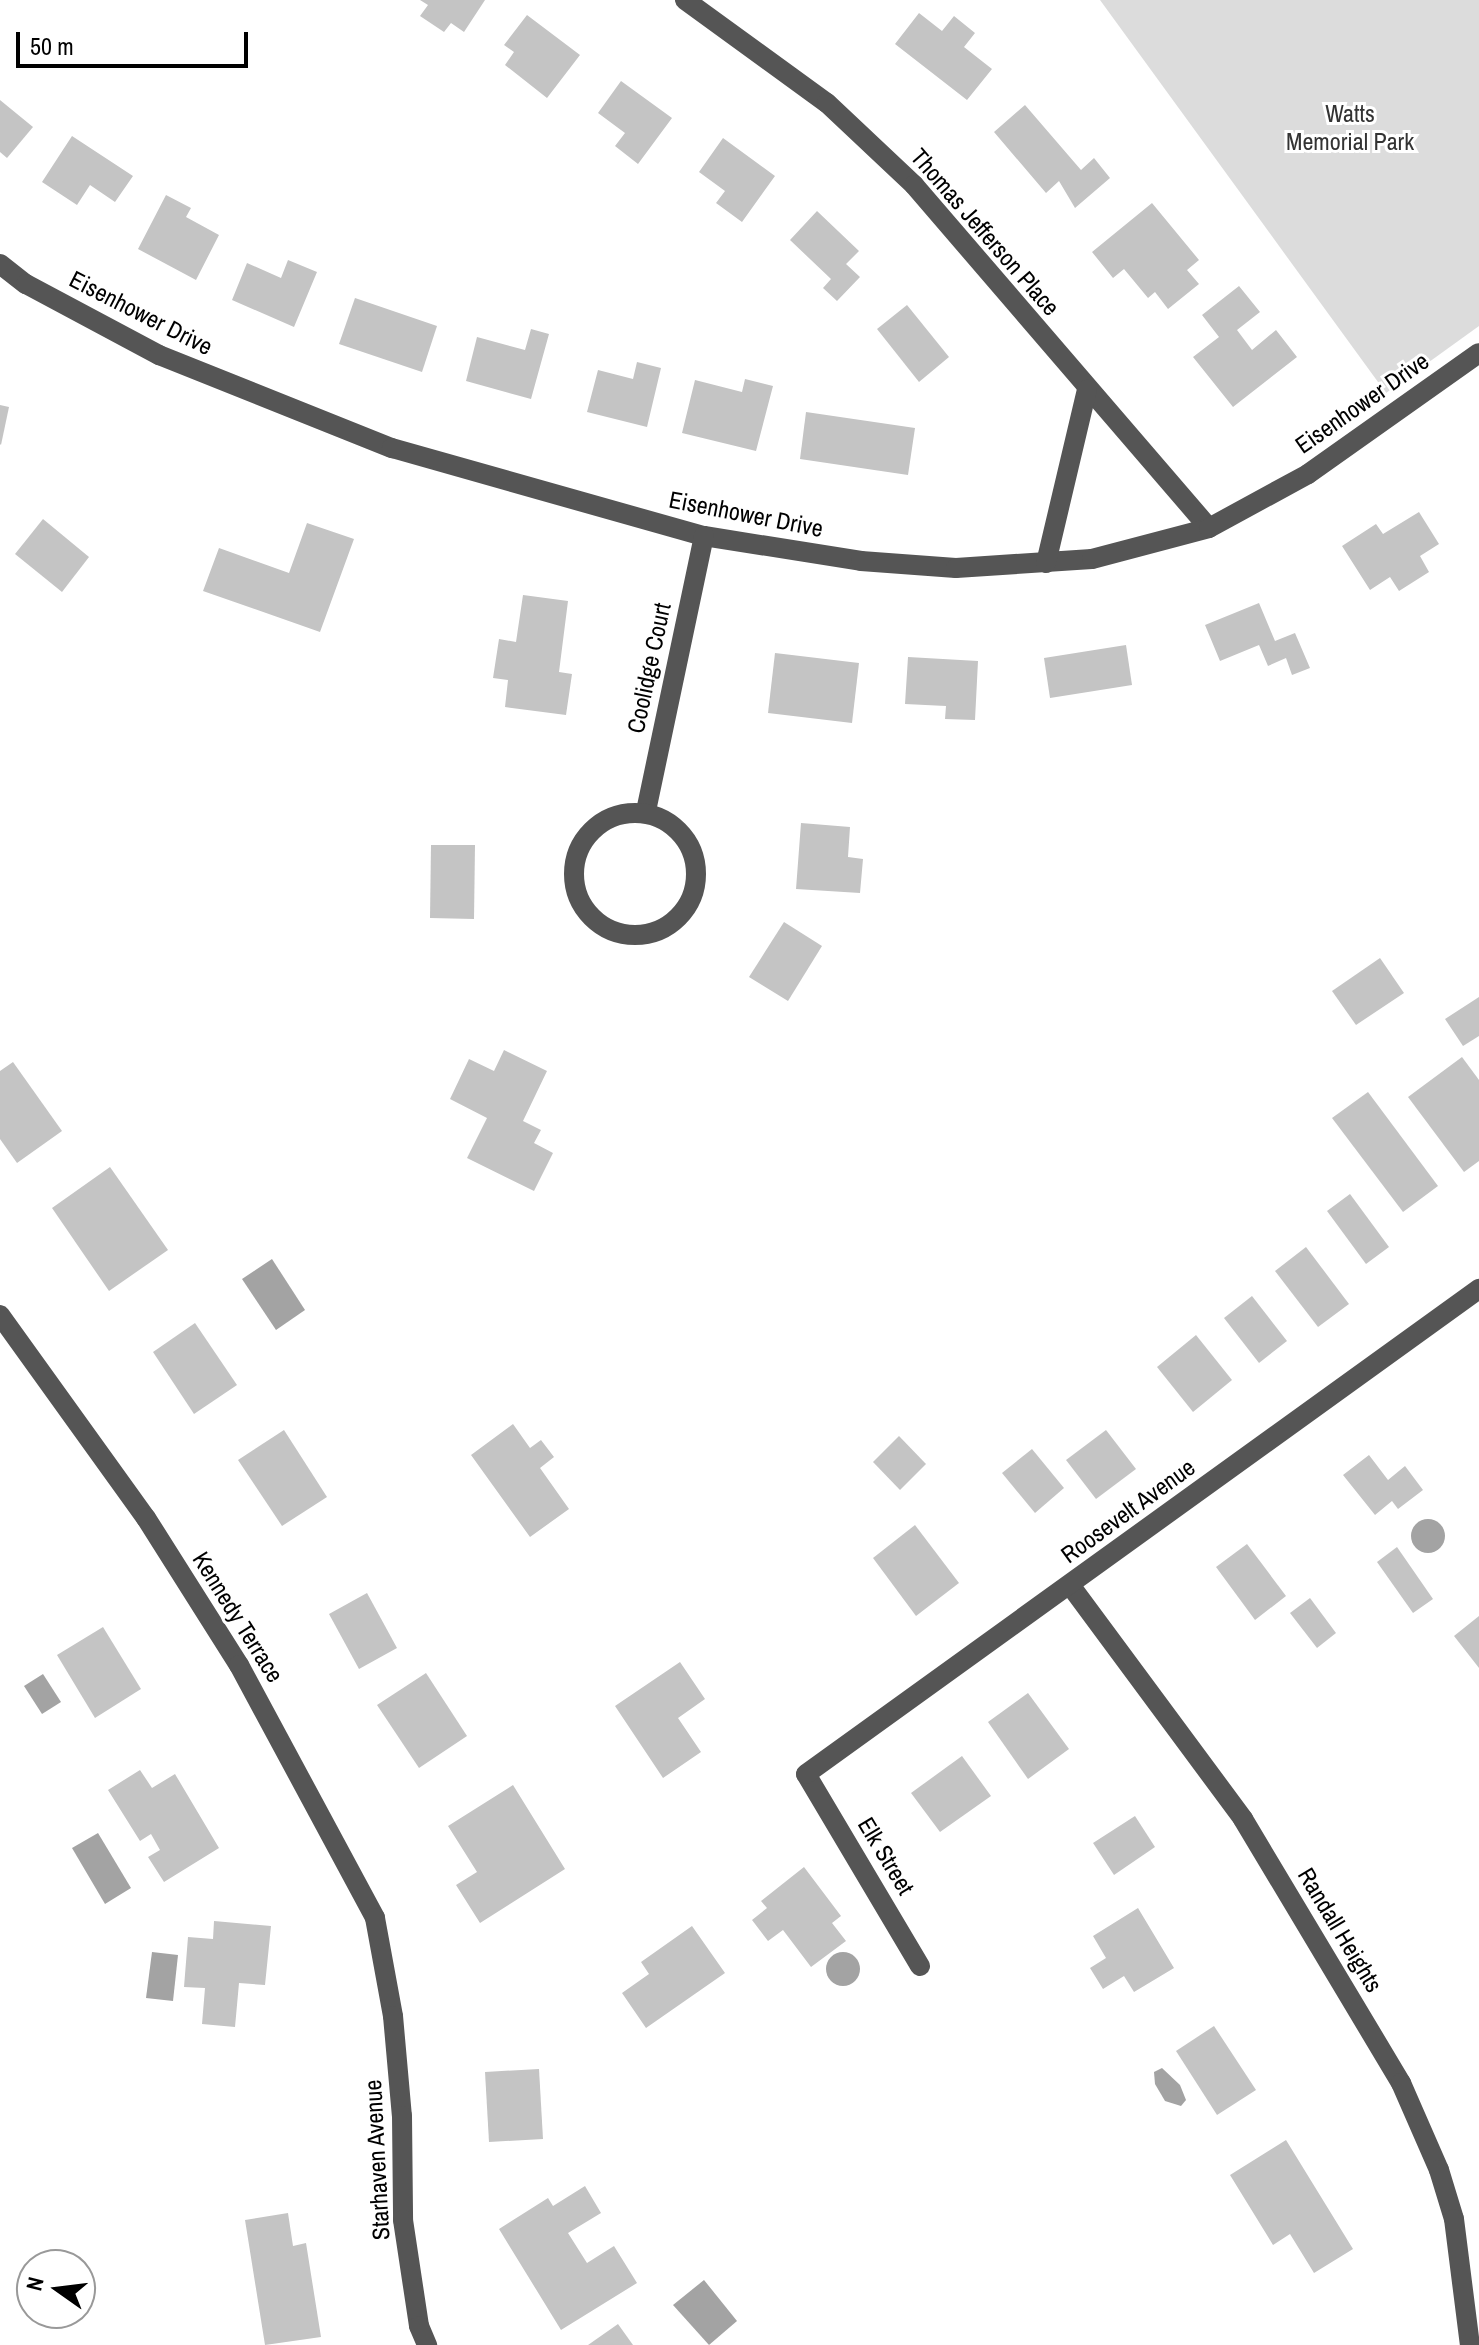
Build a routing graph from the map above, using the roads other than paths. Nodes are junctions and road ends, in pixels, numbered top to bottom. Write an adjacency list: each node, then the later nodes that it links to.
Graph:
1 (685, 0): 4 (street, Thomas Jefferson Place)
2 (0, 264): 6 (street, Eisenhower Drive)
3 (1479, 353): 5 (street, Eisenhower Drive)
4 (1087, 390): 5 (street, Thomas Jefferson Place); 7 (street)
5 (1209, 528): 7 (street, Eisenhower Drive)
6 (704, 536): 7 (street, Eisenhower Drive); 8 (street, Coolidge Court)
7 (1046, 563)
8 (646, 811): 8 (street)
9 (1479, 1289): 11 (street, Roosevelt Avenue)
10 (0, 1315): 14 (street, Kennedy Terrace)
11 (1070, 1585): 12 (street, Roosevelt Avenue); 16 (street, Randall Heights)
12 (806, 1774): 13 (street, Elk Street)
13 (920, 1966)
14 (386, 1970): 15 (street, Starhaven Avenue)
15 (427, 2345)
16 (1470, 2345)

